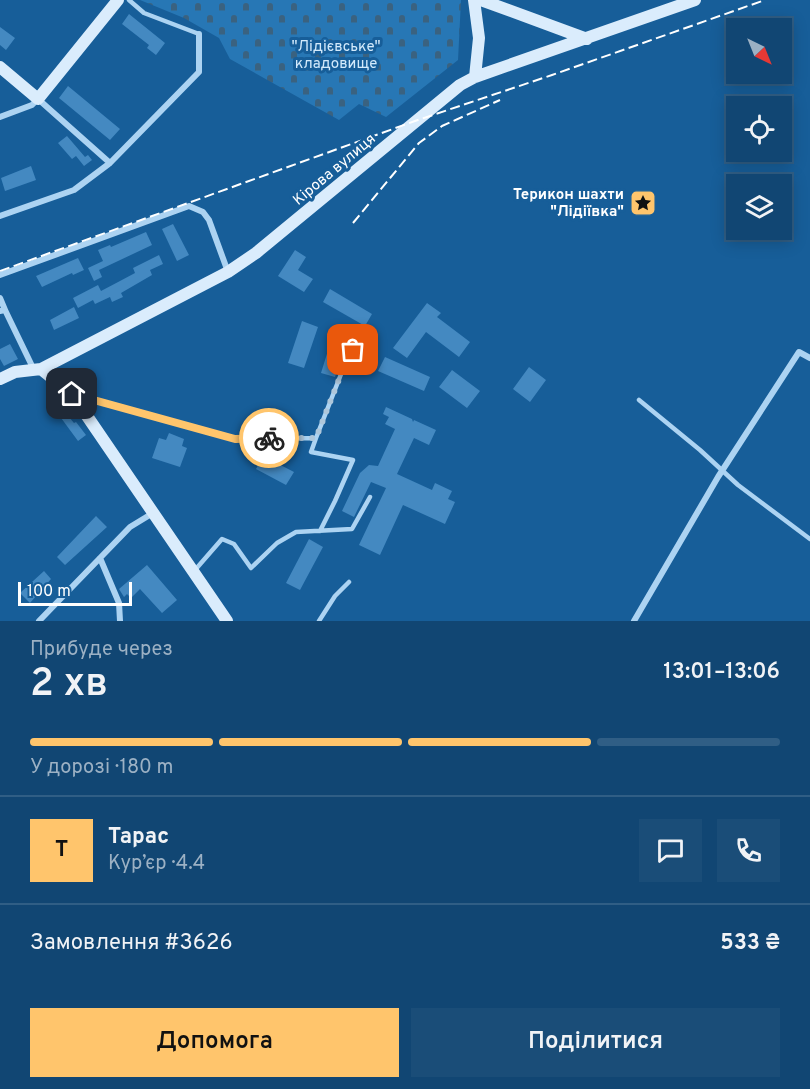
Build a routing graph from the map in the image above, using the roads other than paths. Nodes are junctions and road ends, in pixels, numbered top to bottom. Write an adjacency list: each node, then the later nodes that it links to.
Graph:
1 (118, 0): 13 (main road)
2 (129, 0): 9 (lane)
3 (474, 0): 12 (main road)
4 (481, 0): 7 (main road)
5 (668, 0): 8 (street)
6 (695, 0): 8 (main road, Кірова вулиця)
7 (510, 5): 10 (main road)
8 (659, 13): 10 (main road, Кірова вулиця)
9 (199, 34): 15 (street)
10 (587, 39): 12 (main road, Кірова вулиця)
11 (0, 67): 13 (main road)
12 (475, 77): 17 (main road, Кірова вулиця)
13 (38, 99): 14 (street); 15 (street)
14 (0, 117)
15 (110, 163): 16 (street)
16 (0, 216)
17 (228, 272): 18 (street); 23 (main road, Кірова вулиця)
18 (0, 275)
19 (0, 298): 20 (street)
20 (3, 311): 23 (street)
21 (360, 337): 27 (lane)
22 (810, 358): 39 (street)
23 (38, 370): 24 (main road, Кірова вулиця); 25 (main road)
24 (0, 379)
25 (72, 394): 27 (lane); 29 (main road)
26 (639, 400): 31 (lane)
27 (316, 438): 30 (lane)
28 (370, 497): 30 (lane)
29 (153, 513): 32 (street); 33 (main road)
30 (320, 531): 33 (lane)
31 (810, 539)
32 (100, 558): 35 (street); 36 (street)
33 (194, 573): 37 (main road)
34 (350, 582): 38 (lane)
35 (39, 621)
36 (120, 621)
37 (227, 621)
38 (319, 621)
39 (634, 621)

